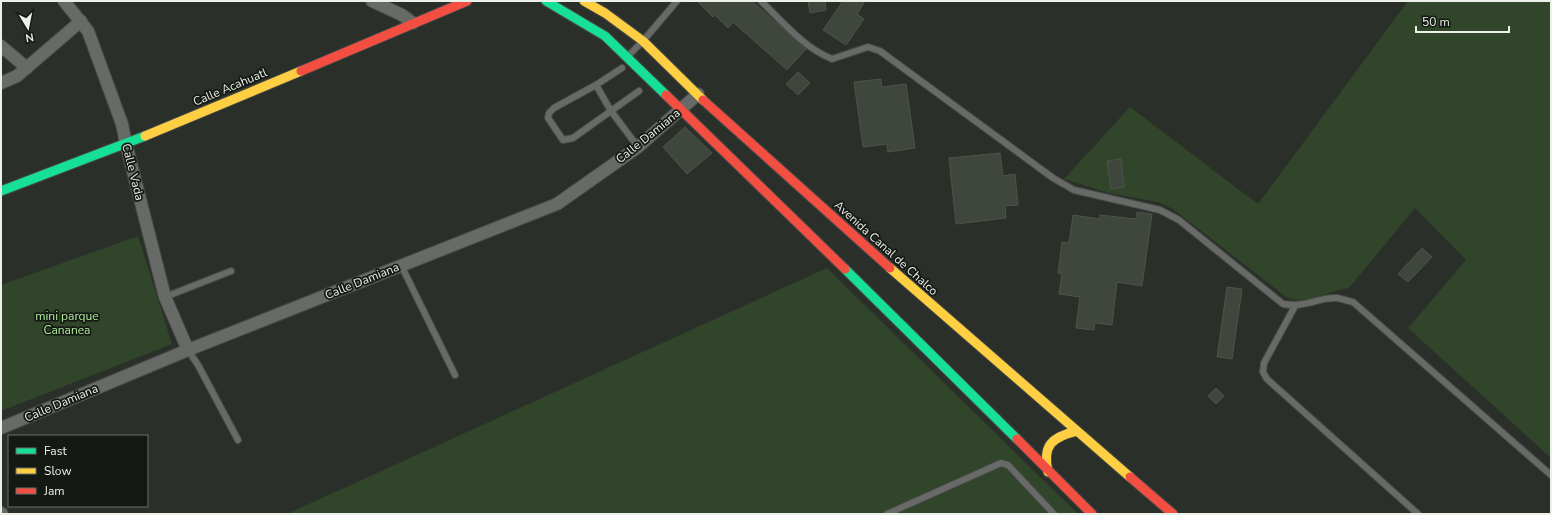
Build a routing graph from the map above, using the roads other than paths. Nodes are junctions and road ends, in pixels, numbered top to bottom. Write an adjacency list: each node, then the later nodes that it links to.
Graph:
1 (64, 1): 8 (street, Calle Vada)
2 (372, 1): 9 (street)
3 (467, 1): 9 (main road, Calle Acahuatl)
4 (546, 1): 12 (main road)
5 (584, 1): 10 (main road, Avenida Canal de Chalco)
6 (677, 1): 10 (lane)
7 (760, 1): 27 (lane)
8 (81, 21): 13 (street); 21 (street, Calle Vada)
9 (413, 23): 21 (main road, Calle Acahuatl)
10 (643, 41): 12 (lane); 18 (main road, Avenida Canal de Chalco)
11 (1, 46): 13 (street)
12 (627, 57): 19 (main road)
13 (27, 68): 15 (street)
14 (622, 68): 16 (lane)
15 (1, 82)
16 (596, 85): 20 (lane); 20 (lane)
17 (639, 91): 20 (lane)
18 (698, 94): 19 (street, Calle Damiana); 31 (main road, Avenida Canal de Chalco)
19 (681, 108): 22 (street, Calle Damiana); 33 (main road)
20 (611, 111): 22 (lane)
21 (126, 144): 23 (main road, Calle Acahuatl); 26 (street, Calle Vada)
22 (638, 147): 24 (street, Calle Damiana)
23 (1, 191)
24 (401, 265): 28 (street, Calle Damiana); 29 (lane)
25 (231, 271): 26 (lane)
26 (165, 297): 28 (street, Calle Vada)
27 (1295, 306): 34 (lane); 39 (lane)
28 (188, 350): 30 (street, Calle Damiana); 32 (lane)
29 (455, 375)
30 (1, 428)
31 (1077, 431): 33 (main road); 38 (main road, Avenida Canal de Chalco)
32 (238, 440)
33 (1048, 472): 37 (main road)
34 (1551, 475)
35 (887, 514): 36 (lane)
36 (1054, 514)
37 (1092, 514)
38 (1172, 514)
39 (1418, 514)

